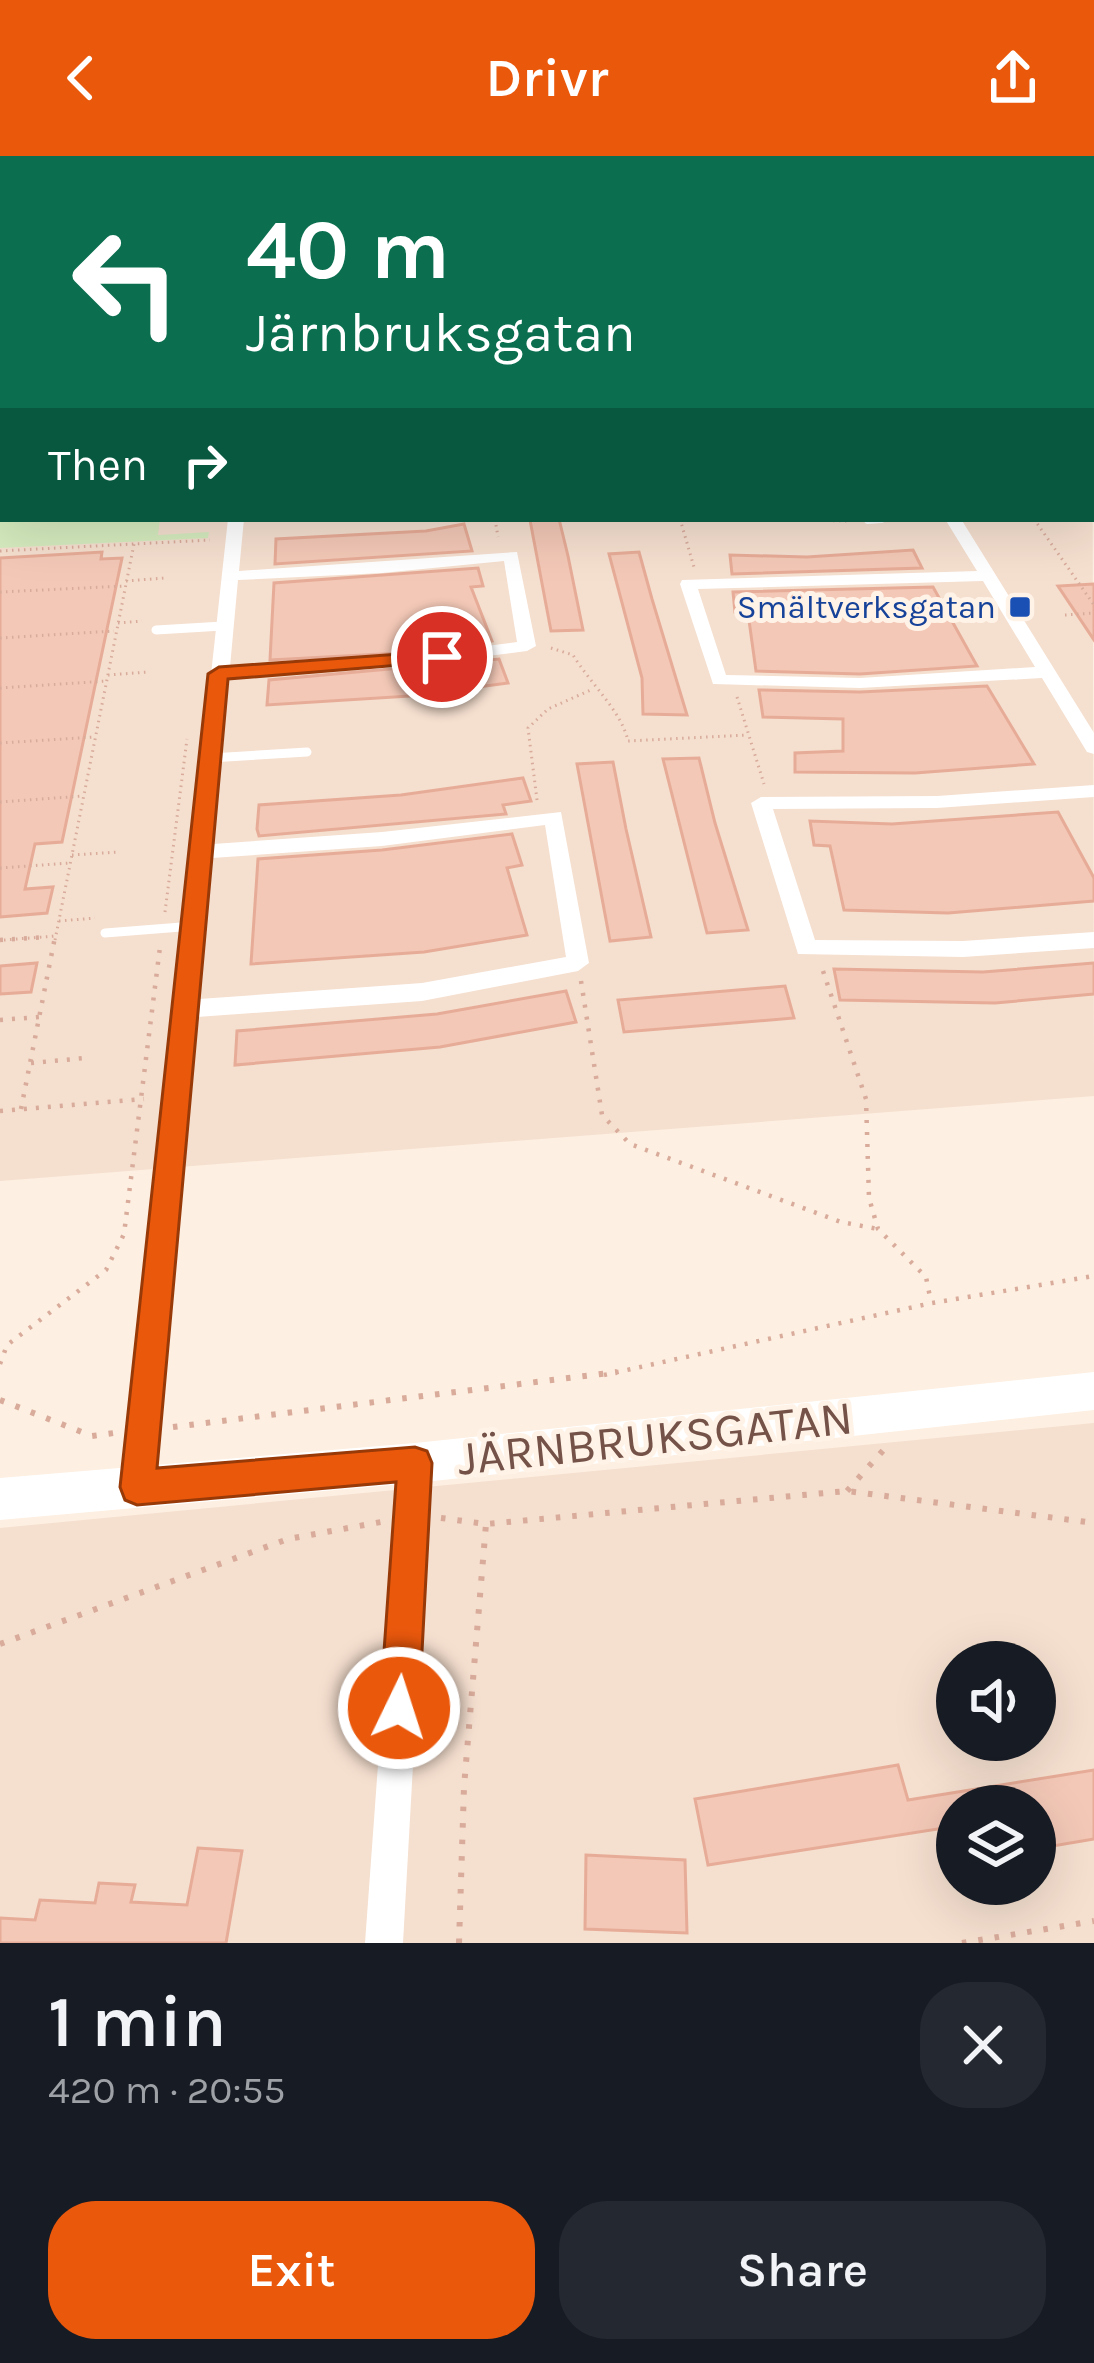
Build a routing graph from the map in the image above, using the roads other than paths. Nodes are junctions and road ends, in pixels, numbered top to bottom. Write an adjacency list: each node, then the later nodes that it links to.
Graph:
1 (954, 522): 4 (street)
2 (234, 528): 3 (street)
3 (230, 576): 5 (street); 8 (street)
4 (988, 576): 7 (street); 7 (street)
5 (223, 626): 6 (lane); 8 (street)
6 (156, 630)
7 (1048, 672): 9 (street)
8 (219, 674): 11 (street)
9 (1091, 739)
10 (307, 752): 11 (lane)
11 (210, 758): 13 (street)
12 (1094, 791): 16 (street)
13 (201, 852): 14 (street); 17 (street)
14 (194, 926): 15 (lane); 17 (street)
15 (105, 933)
16 (1094, 940)
17 (185, 1009): 20 (street)
18 (1094, 1391): 19 (street, JÄRNBRUKSGATAN)
19 (415, 1463): 20 (street, JÄRNBRUKSGATAN); 22 (street)
20 (137, 1487): 21 (street, JÄRNBRUKSGATAN)
21 (0, 1499)
22 (384, 1943)

